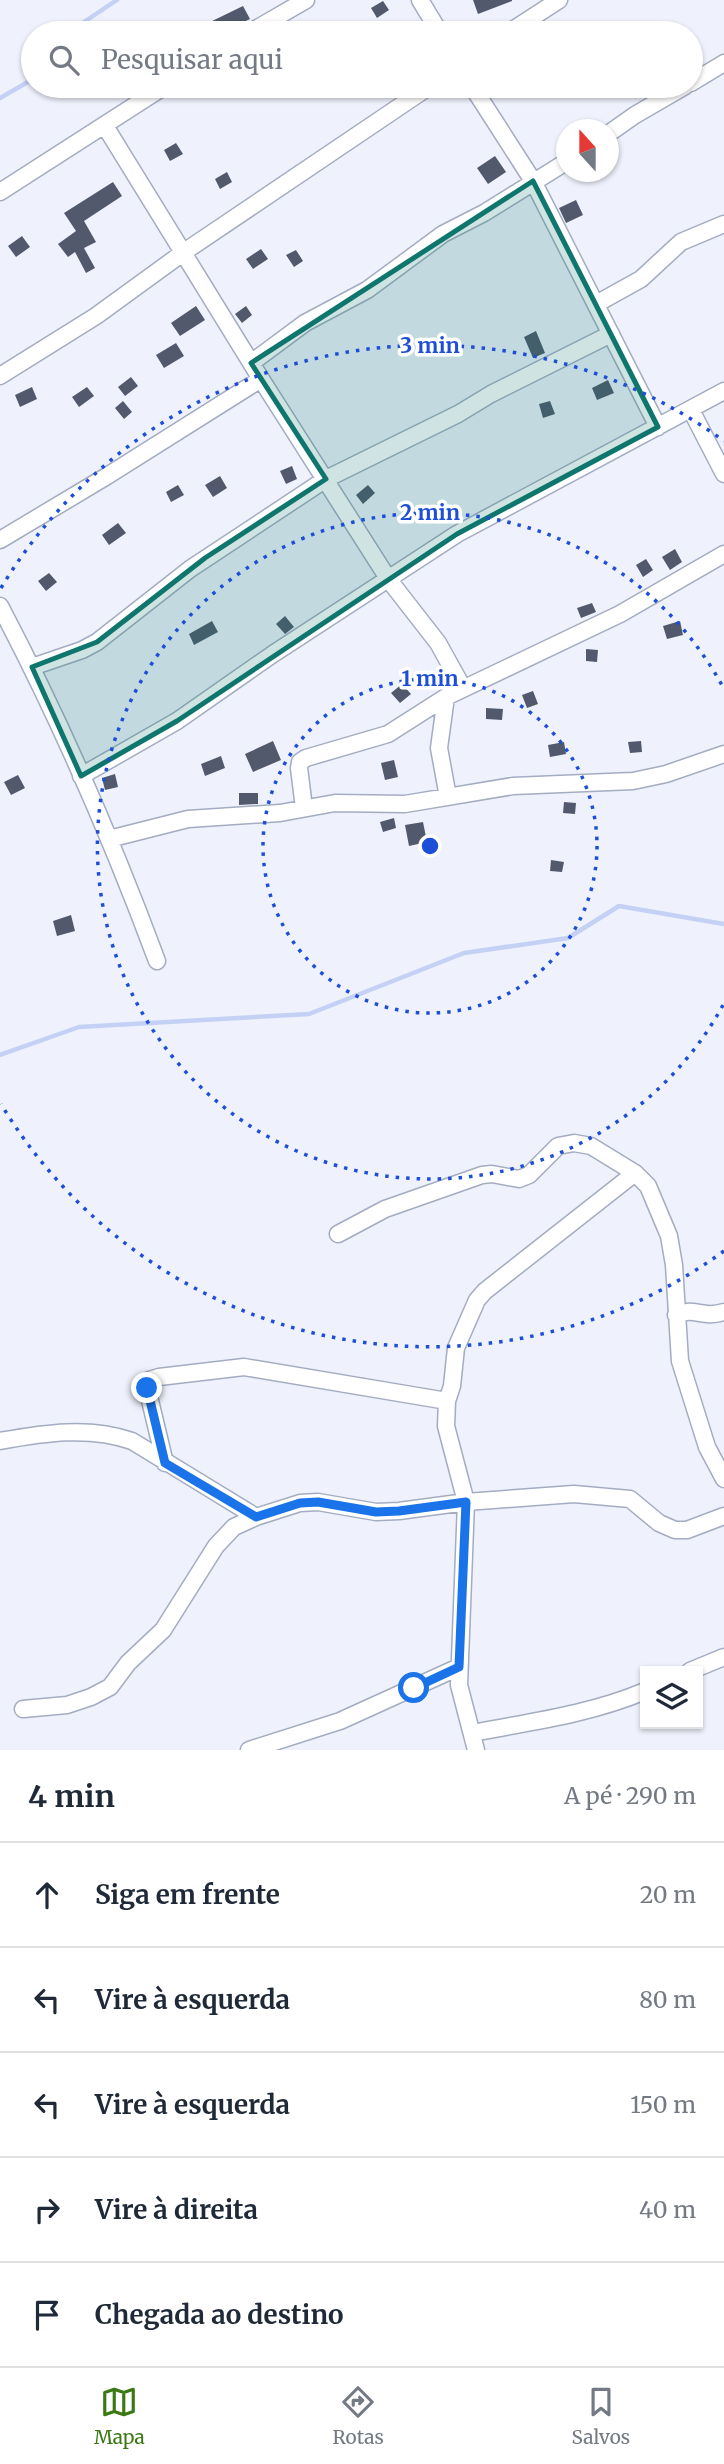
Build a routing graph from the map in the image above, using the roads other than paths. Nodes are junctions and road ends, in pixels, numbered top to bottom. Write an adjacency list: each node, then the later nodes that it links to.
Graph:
1 (306, 0): 4 (street)
2 (420, 0): 5 (street)
3 (559, 0): 6 (street)
4 (270, 21)
5 (433, 21)
6 (527, 21)
7 (724, 63): 8 (street)
8 (703, 76)
9 (147, 98): 13 (street)
10 (412, 98): 19 (street)
11 (480, 98): 16 (street)
12 (664, 98): 14 (street)
13 (105, 126): 17 (street); 19 (street)
14 (619, 126)
15 (556, 168): 16 (street)
16 (533, 181): 20 (street); 22 (street)
17 (0, 192)
18 (724, 223): 20 (street)
19 (184, 252): 22 (street); 23 (street)
20 (596, 304): 21 (street)
21 (611, 334): 27 (street); 29 (street)
22 (251, 363): 24 (street)
23 (0, 376)
24 (261, 379): 29 (street); 30 (street)
25 (724, 391): 26 (street)
26 (691, 410): 27 (street); 28 (street)
27 (658, 427): 32 (street)
28 (724, 474)
29 (326, 479): 32 (street); 34 (street)
30 (0, 540)
31 (724, 554): 35 (street)
32 (389, 580): 35 (street); 38 (street)
33 (0, 606): 34 (street)
34 (32, 667): 38 (street)
35 (463, 688): 36 (street)
36 (446, 697): 39 (street); 40 (street)
37 (724, 754): 39 (street)
38 (80, 776): 41 (street)
39 (449, 797): 40 (street)
40 (304, 808): 41 (street)
41 (109, 838): 42 (street)
42 (157, 961)
43 (635, 1173): 44 (street); 46 (street); 47 (street)
44 (338, 1234)
45 (724, 1312): 46 (street)
46 (676, 1315): 50 (street)
47 (447, 1401): 49 (street); 51 (street)
48 (0, 1441): 49 (street)
49 (165, 1463): 53 (street)
50 (724, 1479)
51 (466, 1502): 52 (street); 53 (street); 56 (street)
52 (724, 1516)
53 (256, 1517): 58 (street)
54 (724, 1657): 55 (street)
55 (702, 1666)
56 (459, 1667): 59 (street); 60 (street)
57 (640, 1692): 59 (street)
58 (23, 1709)
59 (472, 1733): 61 (street)
60 (249, 1750)
61 (476, 1750)

